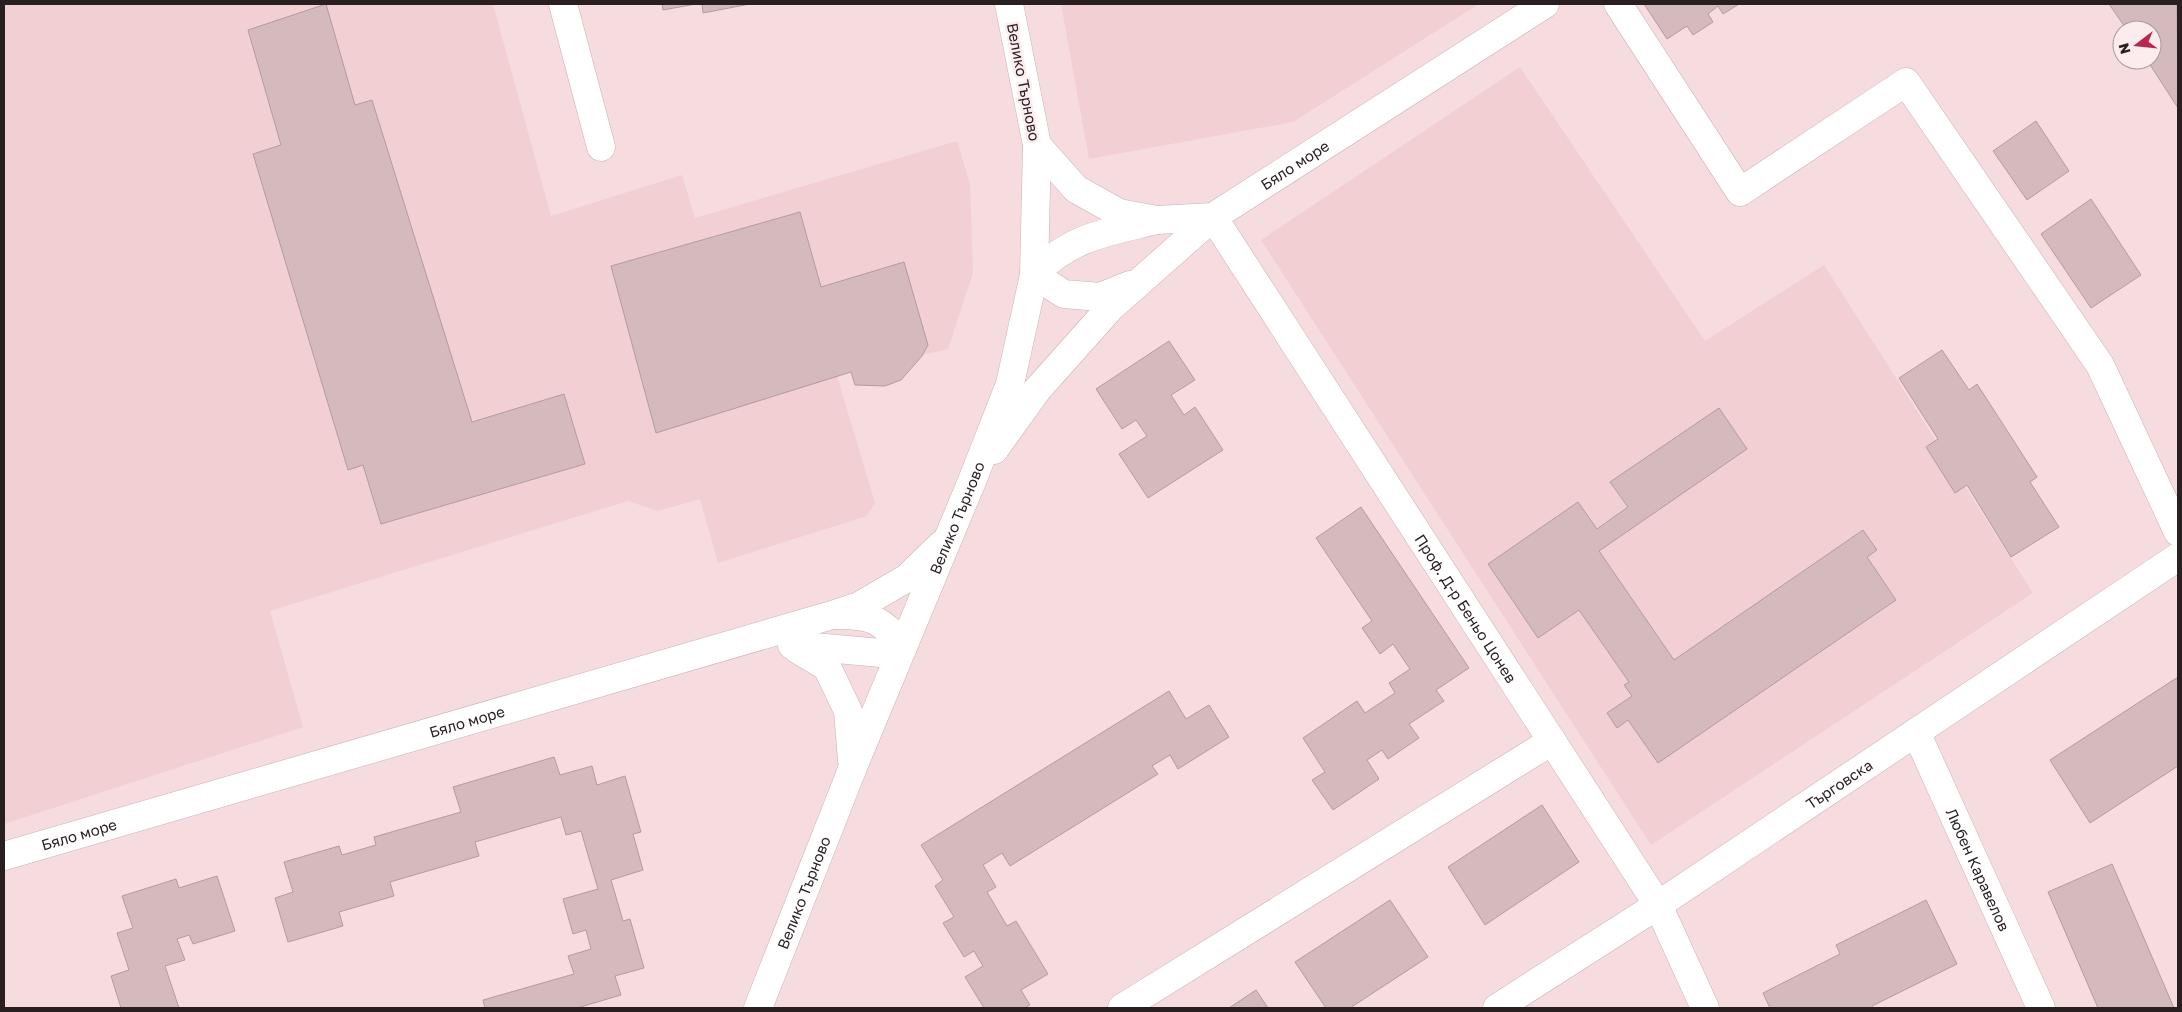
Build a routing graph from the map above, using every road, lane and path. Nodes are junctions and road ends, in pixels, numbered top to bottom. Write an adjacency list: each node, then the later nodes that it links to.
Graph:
1 (563, 4): 6 (street)
2 (1009, 4): 5 (street, Велико Търново)
3 (1545, 4): 7 (street, Бяло море)
4 (1618, 4): 12 (street)
5 (1037, 145): 8 (street, Бяло море); 9 (street, Велико Търново)
6 (601, 147)
7 (1213, 217): 8 (street, Бяло море); 10 (street); 20 (street, Проф. Д-р Беньо Цонев)
8 (1157, 220): 9 (street)
9 (1034, 275): 10 (street); 11 (street, Велико Търново)
10 (1141, 281): 11 (street)
11 (972, 481): 13 (street, Велико Търново)
12 (2178, 532)
13 (948, 538): 15 (street); 18 (street, Велико Търново)
14 (2178, 557): 19 (street, Търговска)
15 (832, 615): 16 (street); 18 (street)
16 (752, 639): 17 (street, Бяло море); 22 (street, Бяло море)
17 (792, 646): 18 (street); 21 (street, Бяло море)
18 (903, 646): 21 (street, Велико Търново)
19 (1916, 732): 23 (street, Търговска); 28 (street, Любен Каравелов)
20 (1552, 742): 23 (street, Проф. Д-р Беньо Цонев); 25 (street)
21 (853, 767): 24 (street, Велико Търново)
22 (4, 856)
23 (1658, 905): 26 (street, Търговска); 27 (street, Проф. Д-р Беньо Цонев)
24 (758, 1008)
25 (1122, 1008)
26 (1497, 1008)
27 (1705, 1008)
28 (2041, 1008)

